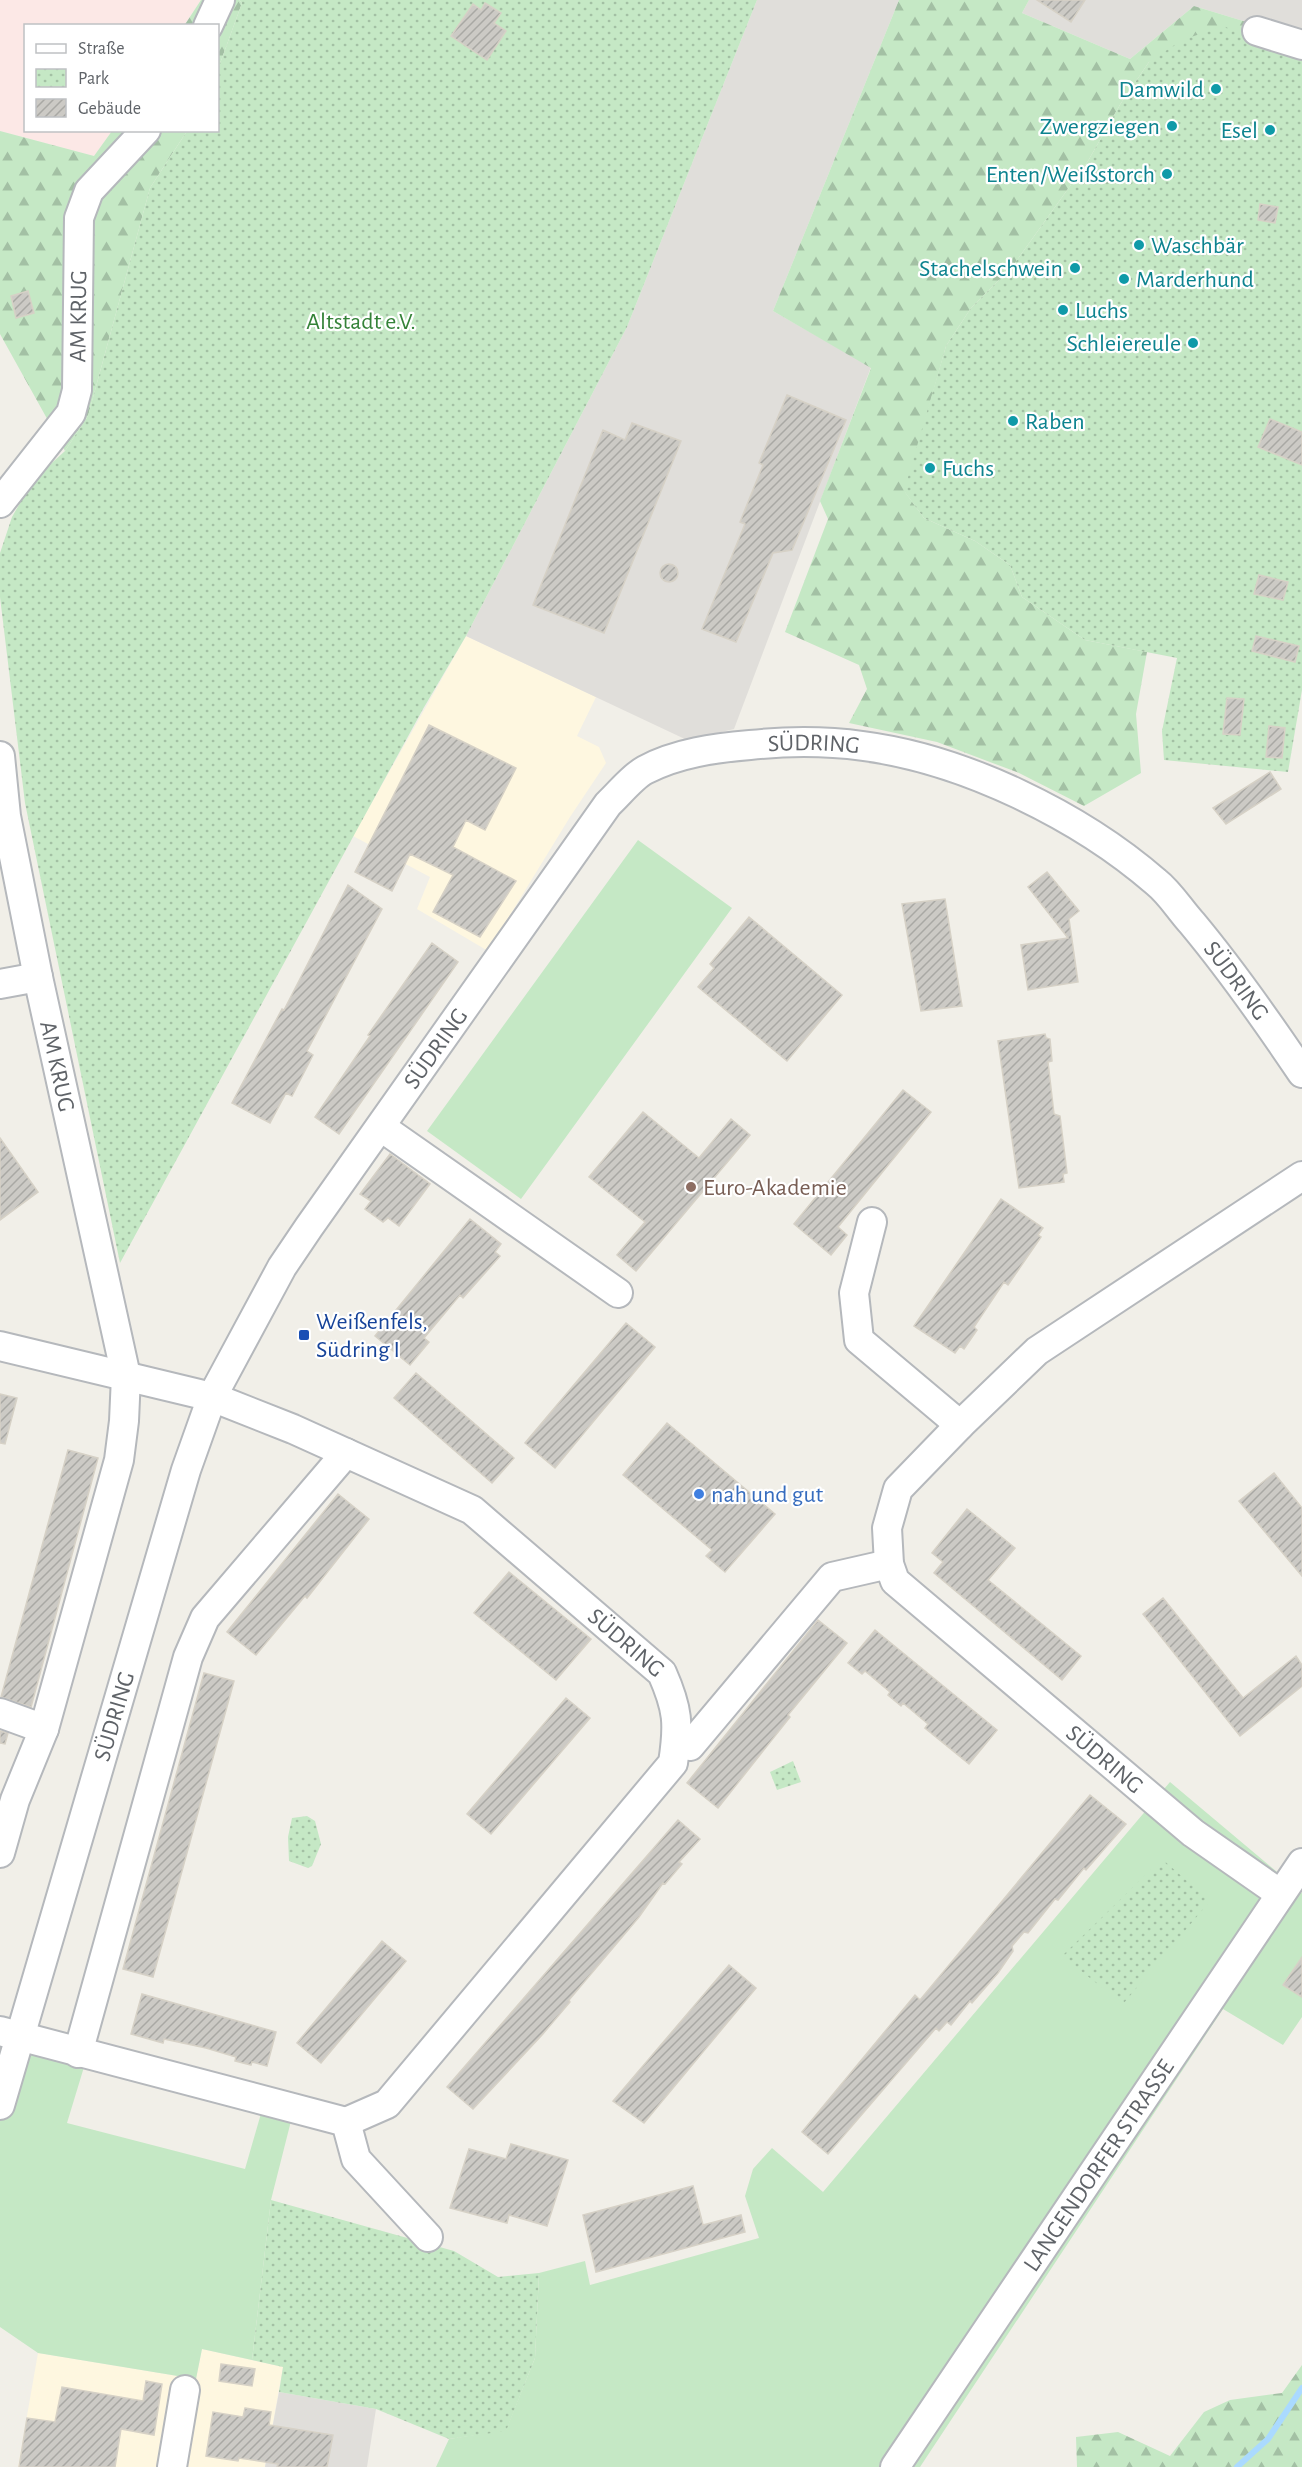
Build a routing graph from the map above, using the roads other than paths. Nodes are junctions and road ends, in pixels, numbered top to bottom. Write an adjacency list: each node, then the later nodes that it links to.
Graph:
1 (220, 0): 2 (street)
2 (209, 24)
3 (1257, 31): 4 (street)
4 (1302, 45)
5 (144, 132): 6 (street, AM KRUG)
6 (0, 504)
7 (0, 756): 8 (street, AM KRUG)
8 (38, 977): 9 (street); 16 (street, AM KRUG)
9 (0, 984)
10 (1302, 1073): 11 (street, SÜDRING)
11 (381, 1126): 14 (street); 17 (street, SÜDRING)
12 (1302, 1176): 18 (street, SÜDRING)
13 (872, 1222): 18 (street)
14 (618, 1293)
15 (0, 1346): 16 (street, SÜDRING)
16 (126, 1376): 17 (street, SÜDRING); 22 (street)
17 (212, 1397): 19 (street, SÜDRING); 27 (street, SÜDRING)
18 (960, 1425): 20 (street, SÜDRING)
19 (346, 1453): 28 (street); 30 (street, SÜDRING)
20 (889, 1564): 23 (street); 26 (street, SÜDRING)
21 (0, 1713): 22 (street)
22 (44, 1729): 24 (street)
23 (690, 1746)
24 (0, 1853)
25 (1302, 1863): 26 (street, LANGENDORFER STRASSE)
26 (1280, 1893): 34 (street, LANGENDORFER STRASSE)
27 (10, 2034): 28 (street); 29 (street, SÜDRING)
28 (78, 2053): 30 (street)
29 (0, 2105)
30 (346, 2122): 31 (street)
31 (428, 2237)
32 (185, 2390): 33 (street)
33 (172, 2467)
34 (895, 2467)

